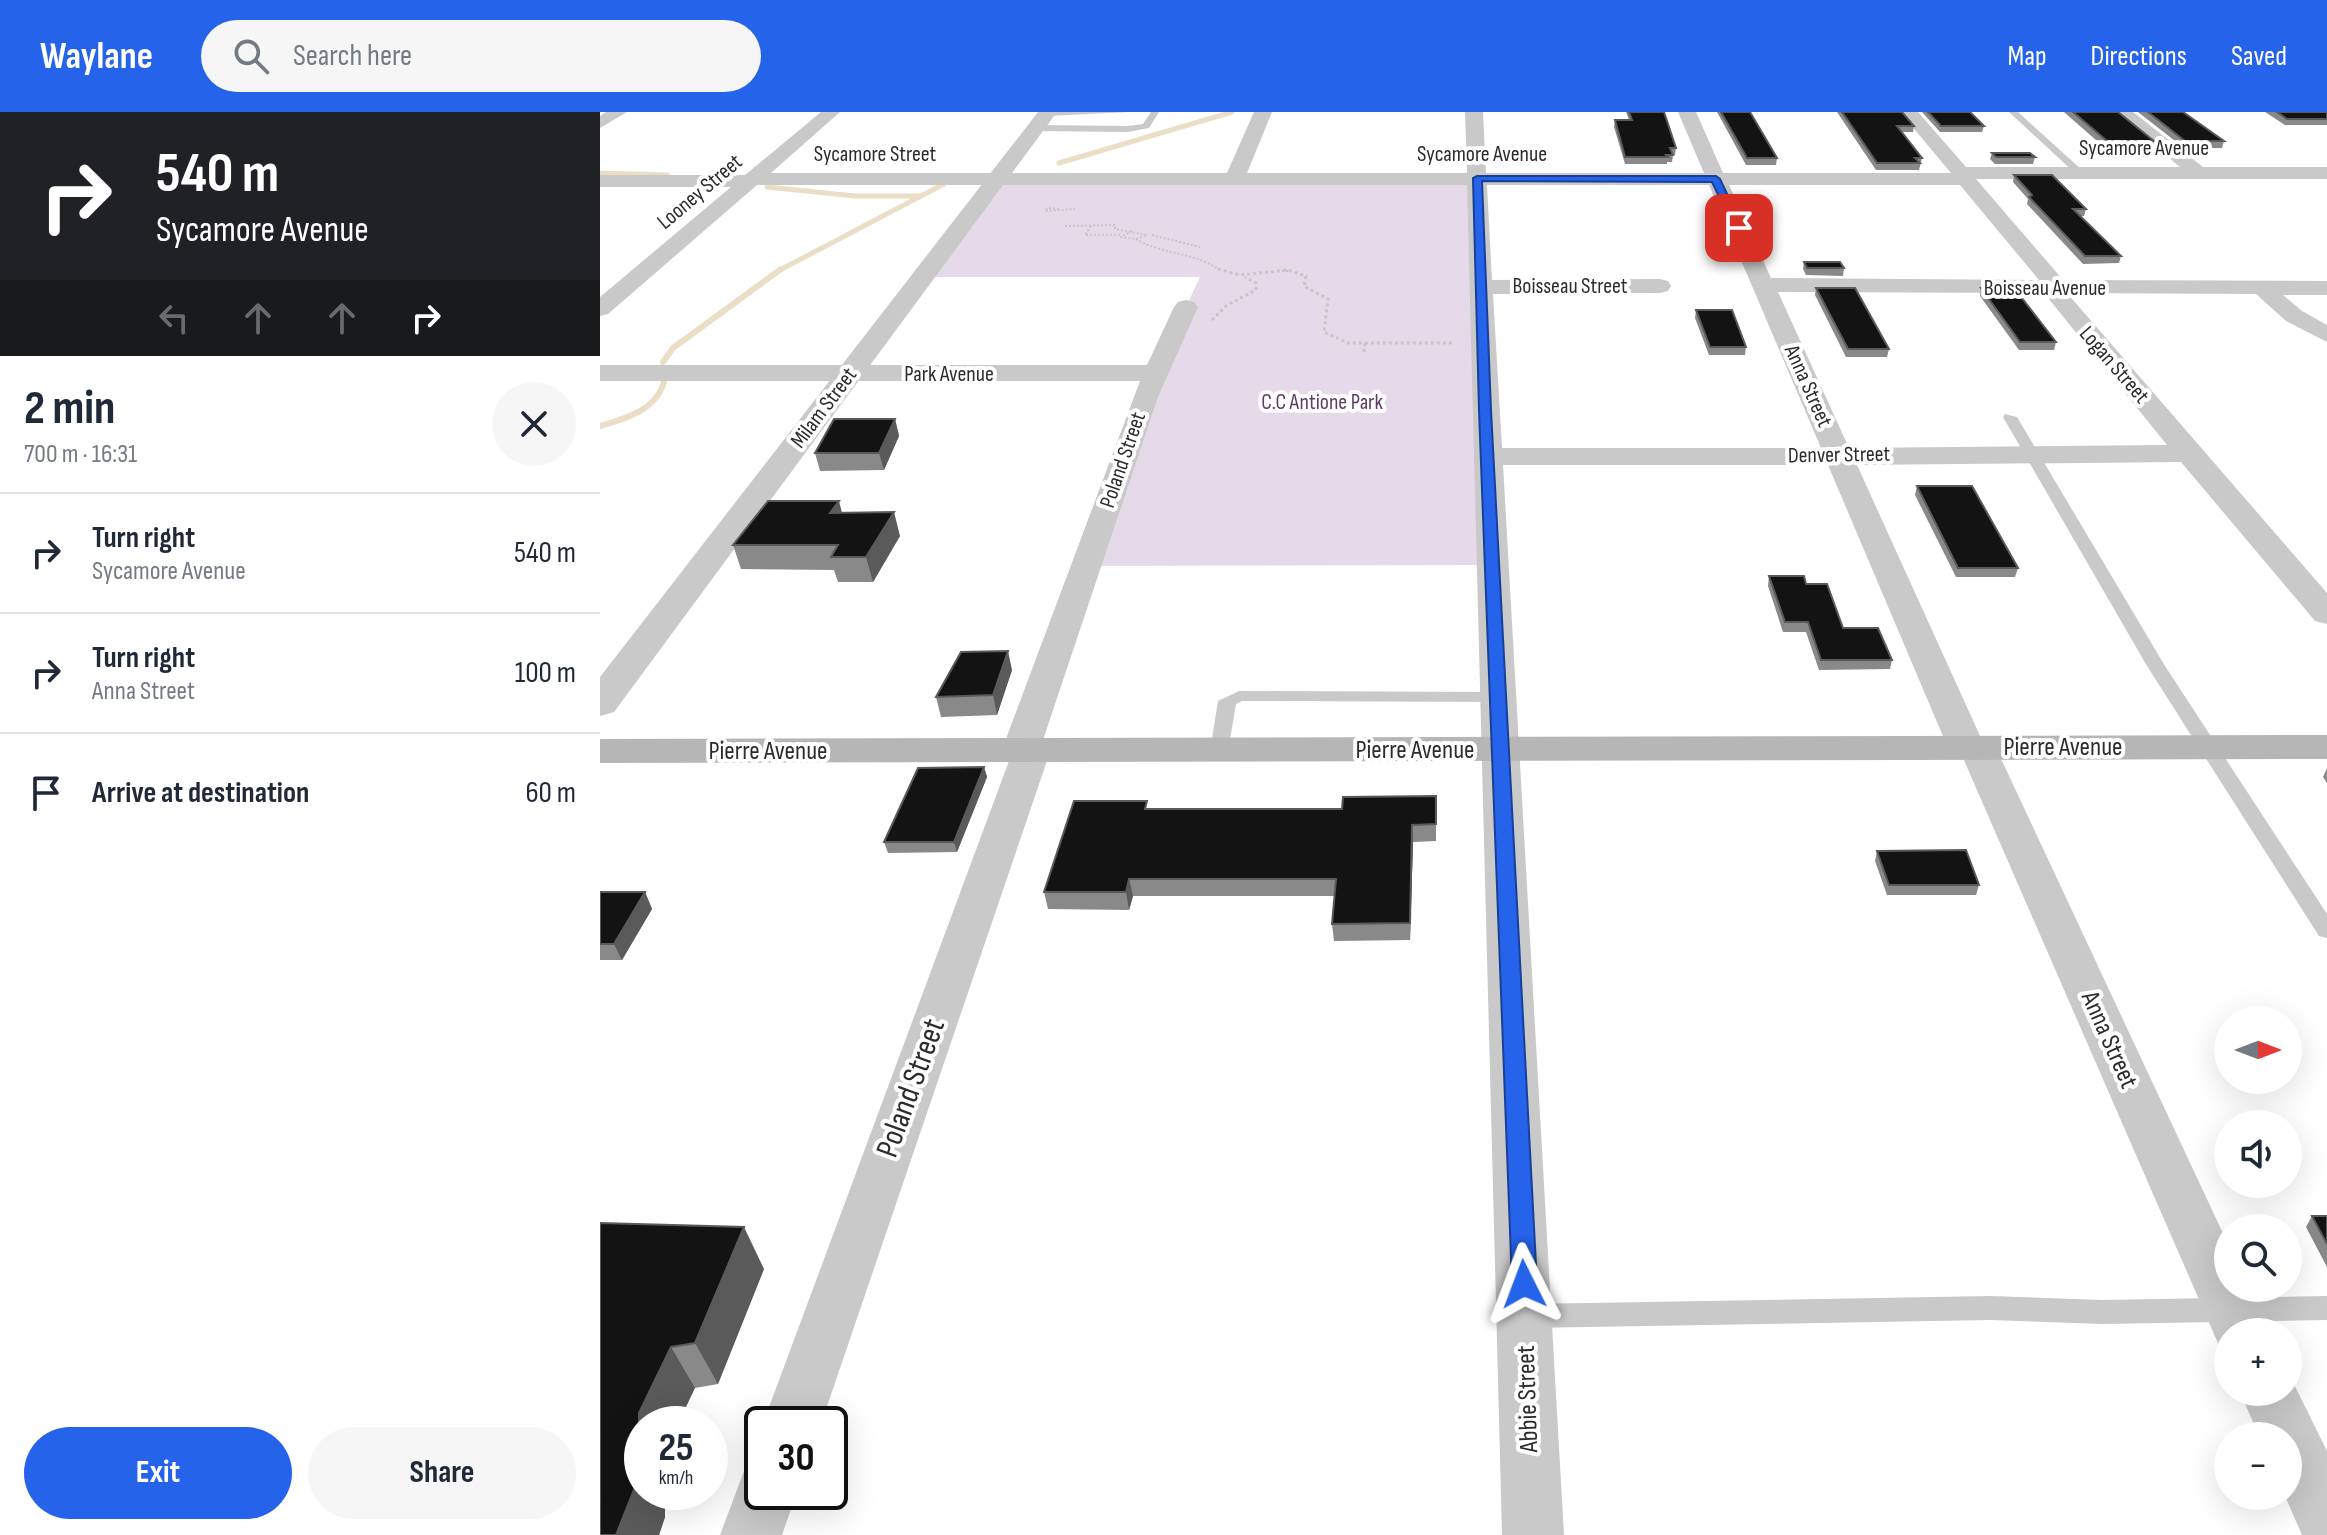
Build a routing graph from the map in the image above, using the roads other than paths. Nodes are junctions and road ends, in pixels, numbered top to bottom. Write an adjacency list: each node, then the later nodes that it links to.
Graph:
1 (618, 112): 13 (street)
2 (831, 112): 22 (street, Looney Street)
3 (1126, 112): 11 (lane)
4 (1155, 112): 12 (lane)
5 (1263, 112): 19 (street)
6 (1474, 112): 20 (street, Abbie Street)
7 (1687, 112): 21 (street, Anna Street)
8 (1909, 112): 17 (street, Logan Street)
9 (2013, 112): 14 (lane)
10 (2122, 112): 15 (street)
11 (1088, 113): 12 (lane)
12 (1044, 118): 18 (street, Milam Street)
13 (600, 123)
14 (2079, 172): 15 (street, Sycamore Avenue); 17 (street, Sycamore Avenue)
15 (2197, 172): 16 (street, Sycamore Avenue)
16 (2327, 173)
17 (1964, 176): 21 (street, Sycamore Avenue); 27 (street, Logan Street)
18 (998, 178): 19 (street, Sycamore Avenue); 22 (street, Sycamore Street); 35 (street, Milam Street)
19 (1235, 178): 20 (street, Sycamore Avenue)
20 (1477, 178): 21 (street, Sycamore Avenue); 26 (street, Abbie Street)
21 (1716, 179): 24 (street, Anna Street)
22 (751, 180): 23 (street, Sycamore Street); 30 (street, Looney Street)
23 (600, 181)
24 (1764, 285): 27 (street, Boisseau Avenue); 39 (street, Anna Street)
25 (1660, 286): 26 (street, Boisseau Street)
26 (1481, 287): 40 (street, Abbie Street)
27 (2054, 287): 28 (street, Boisseau Avenue); 37 (street, Logan Street)
28 (2262, 288): 29 (street, Boisseau Avenue); 32 (street)
29 (2327, 288)
30 (600, 309)
31 (1180, 320): 34 (street, Poland Street)
32 (2327, 335)
33 (600, 373): 35 (street, Park Avenue)
34 (1155, 373): 35 (street, Park Avenue); 50 (street, Poland Street)
35 (850, 374): 43 (street, Milam Street)
36 (2010, 417): 38 (lane)
37 (2190, 453): 38 (street, Denver Street); 41 (street, Logan Street)
38 (2034, 454): 39 (street, Denver Street); 44 (lane)
39 (1838, 455): 40 (street, Denver Street); 46 (street, Anna Street)
40 (1488, 456): 42 (street, Abbie Street)
41 (2327, 614)
42 (1497, 697): 47 (street, Abbie Street); 49 (lane)
43 (600, 704)
44 (2210, 747): 45 (main road, Pierre Avenue); 46 (main road, Pierre Avenue); 51 (lane)
45 (2327, 747)
46 (1972, 748): 47 (main road, Pierre Avenue); 54 (street, Anna Street)
47 (1501, 749): 49 (main road, Pierre Avenue); 53 (street, Abbie Street)
48 (600, 751): 50 (main road, Pierre Avenue)
49 (1219, 751): 50 (main road, Pierre Avenue)
50 (1025, 752): 57 (street, Poland Street)
51 (2327, 931)
52 (2327, 1308): 55 (lane)
53 (1526, 1316): 56 (lane); 62 (street, Abbie Street)
54 (2235, 1318)
55 (2251, 1318)
56 (2214, 1319)
57 (797, 1406)
58 (2275, 1406): 60 (street)
59 (760, 1510): 61 (street)
60 (2327, 1519)
61 (751, 1535)
62 (1533, 1535)

